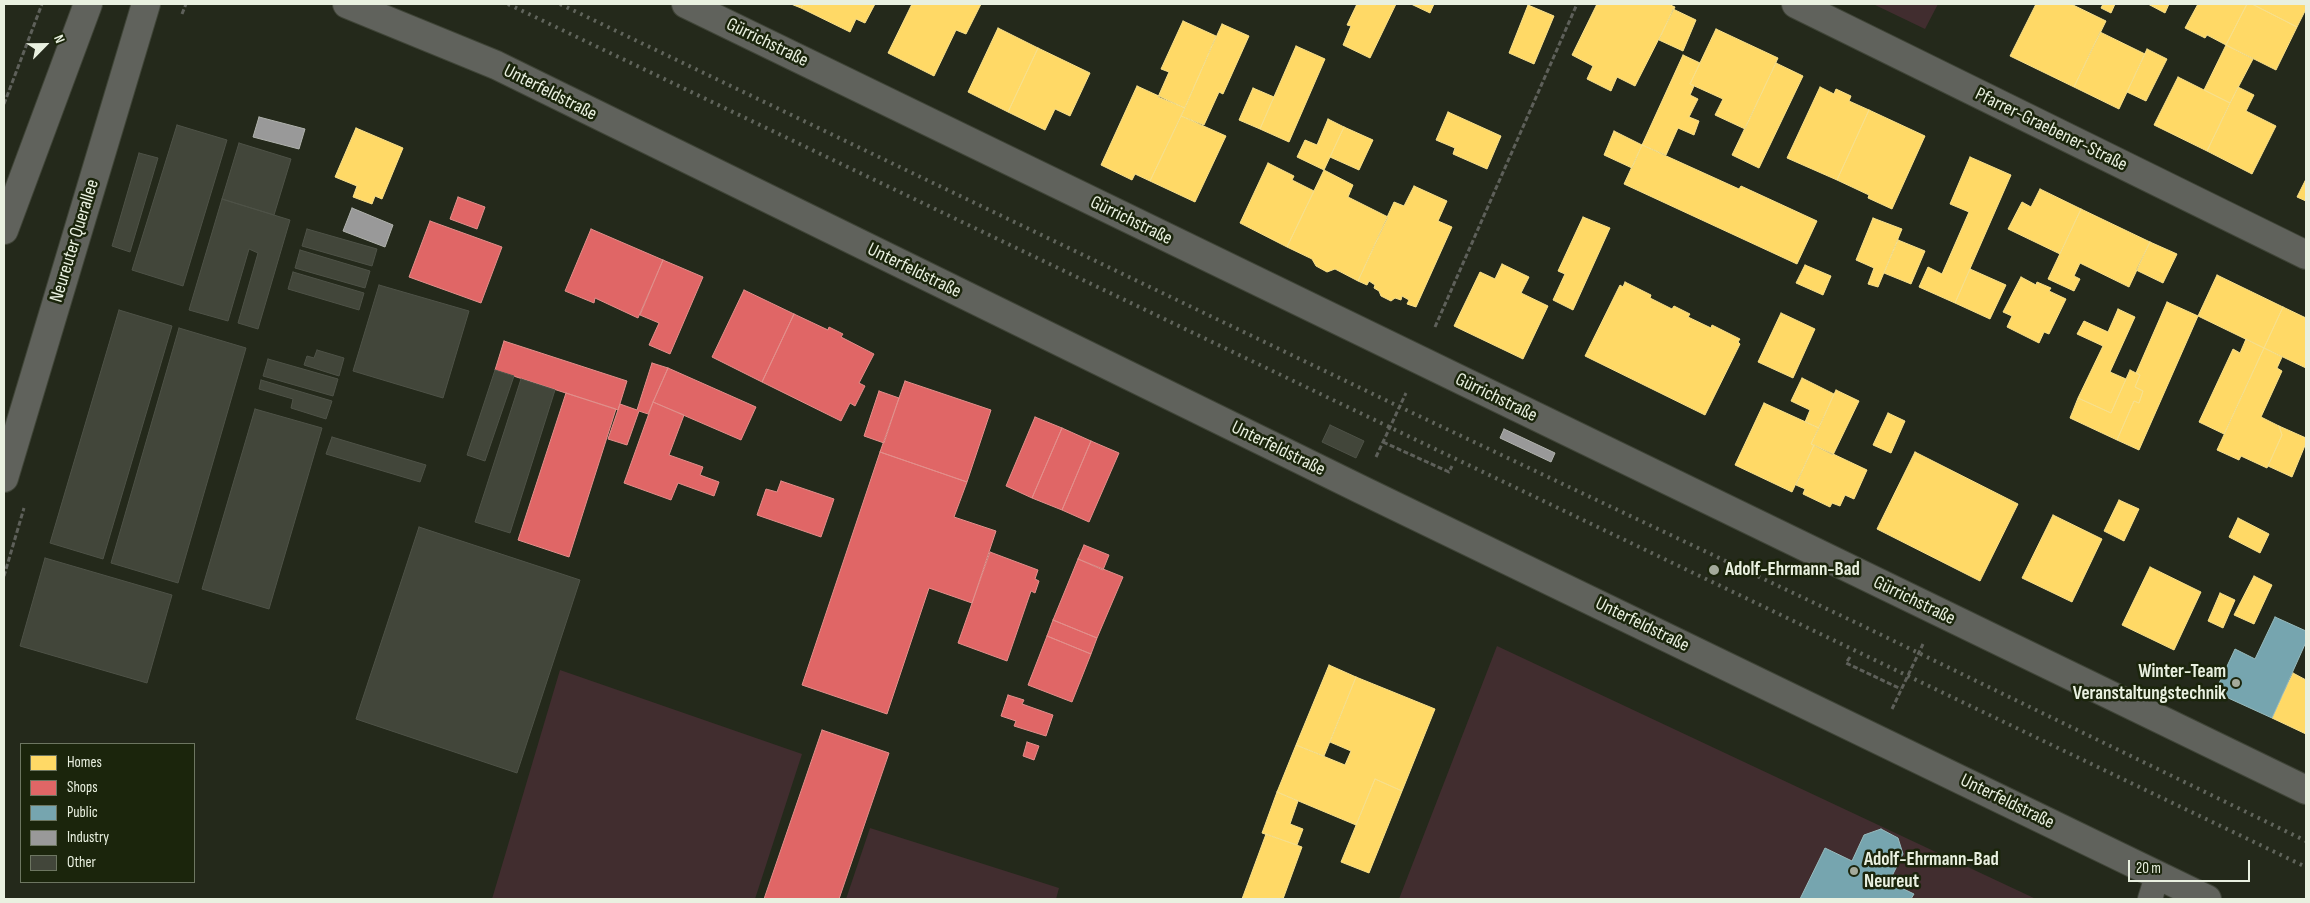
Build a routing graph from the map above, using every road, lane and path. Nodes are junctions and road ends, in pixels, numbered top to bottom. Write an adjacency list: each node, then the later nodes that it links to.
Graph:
1 (42, 4): 8 (path)
2 (88, 4): 9 (street)
3 (146, 4): 15 (street, Neureuter Querallee)
4 (347, 4): 21 (street, Unterfeldstraße)
5 (686, 4): 11 (street, Gürrichstraße)
6 (1577, 4): 11 (path)
7 (1796, 4): 10 (street, Pfarrer-Graebener-Straße)
8 (4, 104)
9 (4, 230)
10 (2306, 255)
11 (1420, 361): 12 (path); 20 (street, Gürrichstraße)
12 (1386, 436)
13 (1384, 442): 14 (path)
14 (1452, 466)
15 (4, 478)
16 (1922, 645): 18 (path)
17 (1850, 657): 19 (path)
18 (1906, 681)
19 (1901, 689)
20 (2306, 790)
21 (2154, 887): 22 (street, Unterfeldstraße)
22 (2207, 899)

